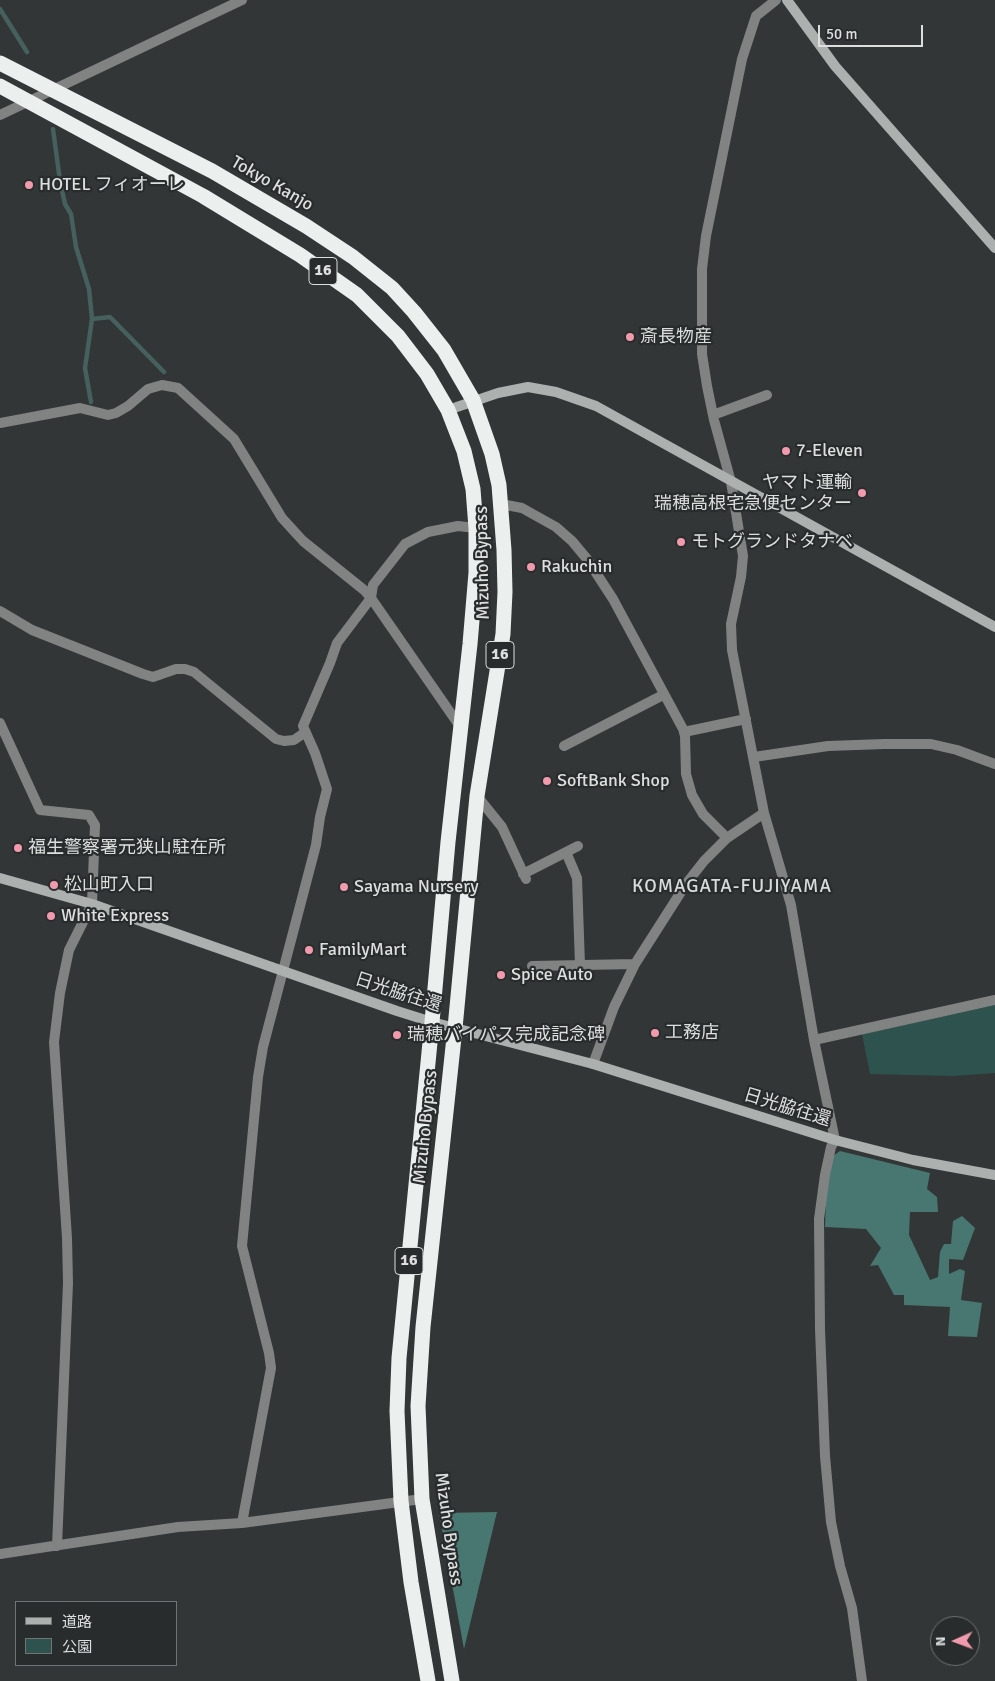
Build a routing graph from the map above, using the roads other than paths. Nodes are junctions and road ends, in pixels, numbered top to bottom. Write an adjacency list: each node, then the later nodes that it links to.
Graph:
1 (242, 0): 6 (street)
2 (776, 0): 13 (street)
3 (787, 0): 9 (main road)
4 (0, 64): 6 (highway, Tokyo Kanjo / 16)
5 (0, 86): 7 (highway, 16)
6 (53, 90): 7 (street); 11 (highway, Tokyo Kanjo / 16)
7 (27, 100): 8 (street); 12 (highway, 16)
8 (0, 114)
9 (994, 243)
10 (767, 395): 13 (street)
11 (473, 400): 12 (main road); 15 (main road); 16 (highway, Mizuho Bypass / 16)
12 (448, 410): 17 (highway, Mizuho Bypass / 16)
13 (713, 415): 15 (street)
14 (0, 423): 18 (street)
15 (731, 482): 20 (main road); 22 (street)
16 (501, 504): 21 (street); 30 (highway, Mizuho Bypass / 16)
17 (476, 528): 18 (street); 24 (highway, Mizuho Bypass / 16)
18 (371, 598): 24 (street); 26 (street)
19 (0, 611): 26 (street)
20 (995, 627)
21 (663, 695): 25 (street); 27 (street)
22 (746, 720): 25 (street); 28 (street)
23 (0, 723): 36 (street)
24 (461, 728): 42 (highway, Mizuho Bypass / 16)
25 (684, 732): 32 (street)
26 (304, 733): 40 (street)
27 (564, 746)
28 (754, 757): 29 (street); 31 (street)
29 (995, 764)
30 (477, 796): 34 (street); 43 (highway, Mizuho Bypass / 16)
31 (764, 813): 32 (street); 44 (street)
32 (728, 838): 37 (street)
33 (578, 846): 34 (street)
34 (566, 852): 38 (street)
35 (0, 878): 36 (main road, 日光脇往還)
36 (92, 904): 40 (main road, 日光脇往還); 51 (street)
37 (635, 964): 38 (street); 45 (street)
38 (580, 965): 39 (street)
39 (532, 966)
40 (284, 972): 42 (main road, 日光脇往還); 50 (street)
41 (995, 1000): 44 (street)
42 (432, 1022): 43 (main road, 日光脇往還); 49 (highway, Mizuho Bypass / 16)
43 (455, 1028): 45 (main road, 日光脇往還); 48 (highway, Mizuho Bypass / 16)
44 (814, 1040): 46 (street)
45 (592, 1064): 46 (main road, 日光脇往還)
46 (834, 1140): 47 (main road, 日光脇往還); 55 (street)
47 (995, 1175)
48 (422, 1499): 49 (street); 54 (highway, Mizuho Bypass / 16)
49 (401, 1501): 50 (street); 53 (highway, Mizuho Bypass / 16)
50 (242, 1523): 51 (street)
51 (57, 1546): 52 (street)
52 (0, 1554)
53 (428, 1681)
54 (452, 1681)
55 (862, 1681)

